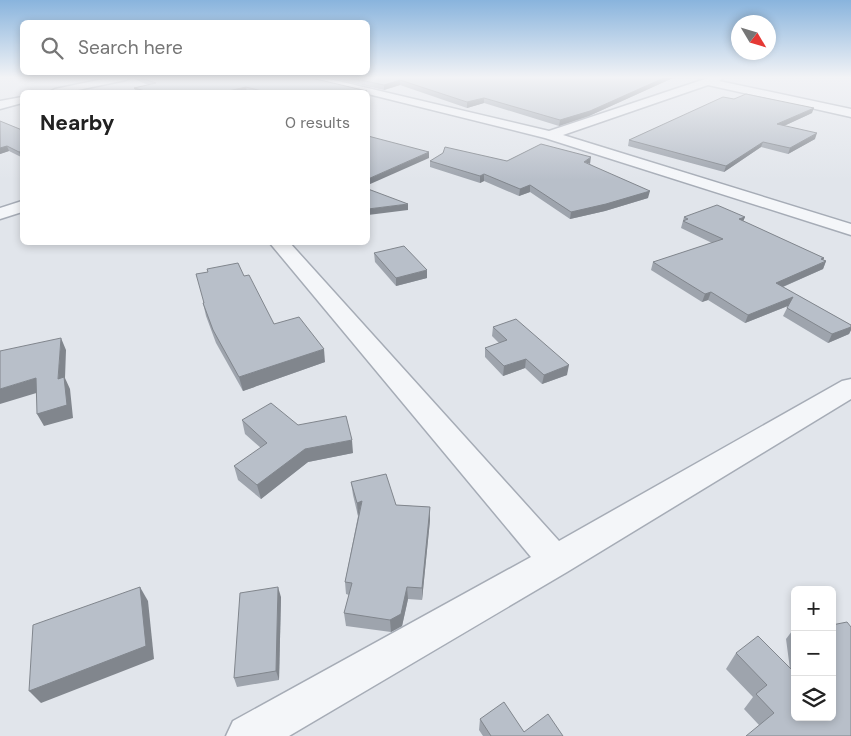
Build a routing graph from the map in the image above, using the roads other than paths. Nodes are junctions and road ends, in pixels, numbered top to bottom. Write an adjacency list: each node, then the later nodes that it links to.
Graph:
1 (453, 111): 3 (street)
2 (618, 111): 3 (street)
3 (550, 135): 6 (street)
4 (20, 207): 5 (street)
5 (0, 214)
6 (851, 230)
7 (281, 245): 9 (street)
8 (851, 388): 9 (street)
9 (555, 562): 10 (street)
10 (248, 736)

